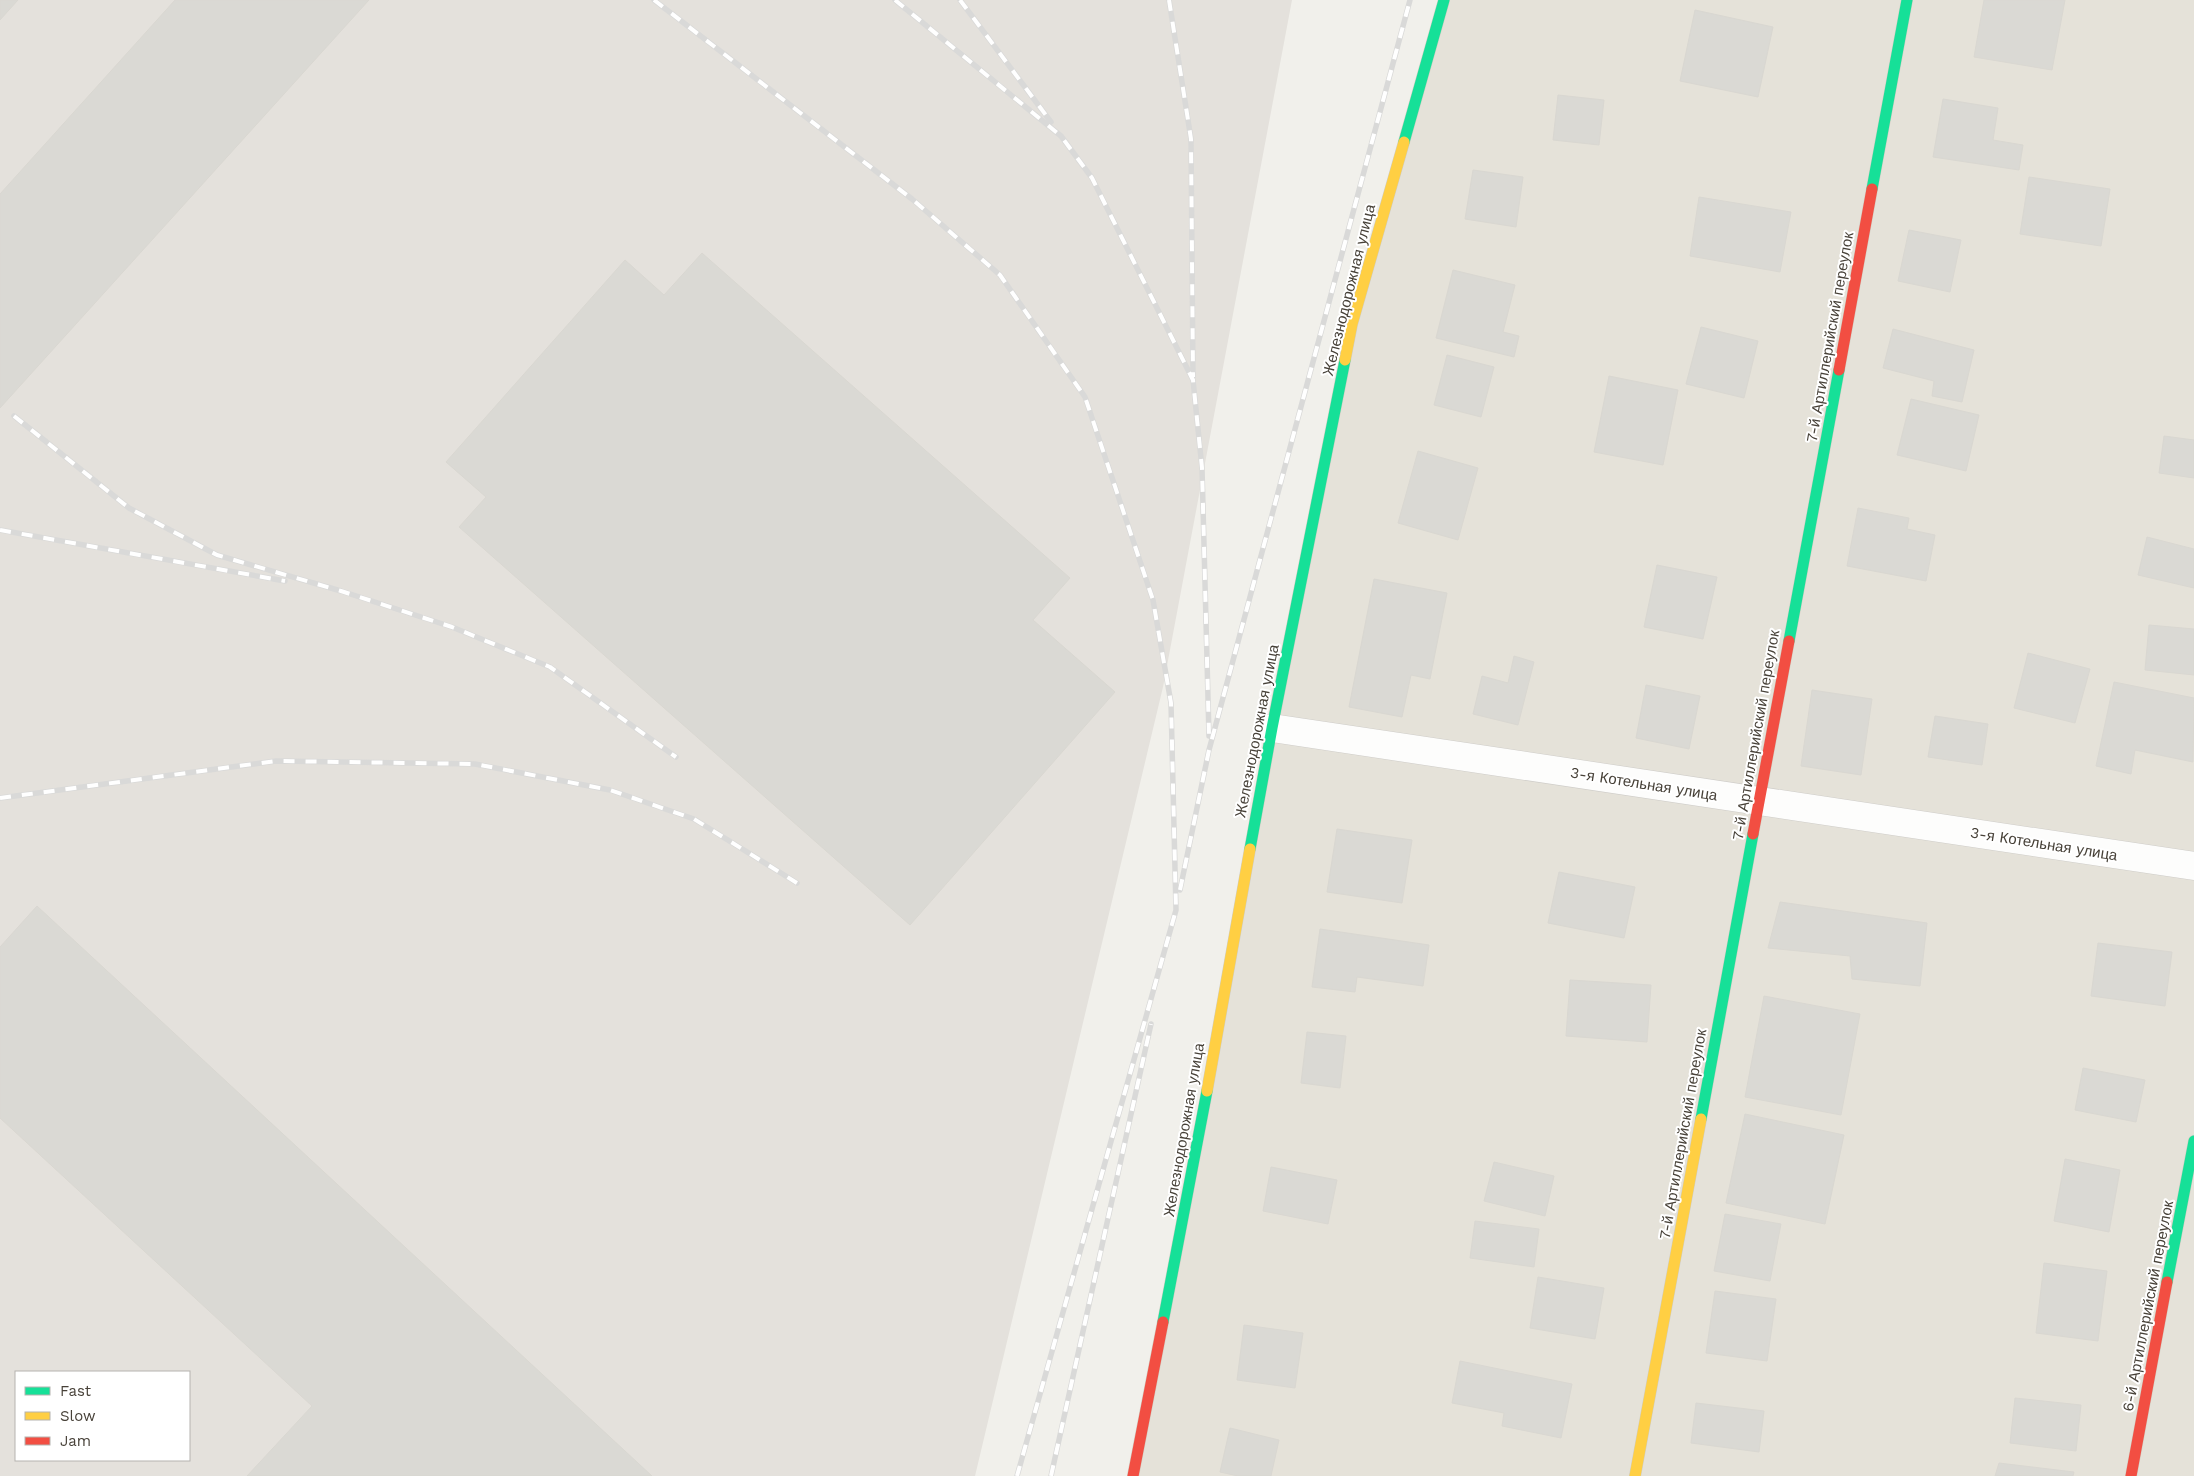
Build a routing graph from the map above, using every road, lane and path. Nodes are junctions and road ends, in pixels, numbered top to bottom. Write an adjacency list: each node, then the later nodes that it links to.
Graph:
1 (1444, 0): 3 (street, Железнодорожная улица)
2 (1907, 0): 4 (street, 7-й Артиллерийский переулок)
3 (1272, 728): 4 (street, 3-я Котельная улица); 7 (street, Железнодорожная улица)
4 (1760, 801): 5 (street, 3-я Котельная улица); 8 (street, 7-й Артиллерийский переулок)
5 (2194, 866)
6 (2194, 1141): 9 (street, 6-й Артиллерийский переулок)
7 (1133, 1476)
8 (1635, 1476)
9 (2131, 1476)

